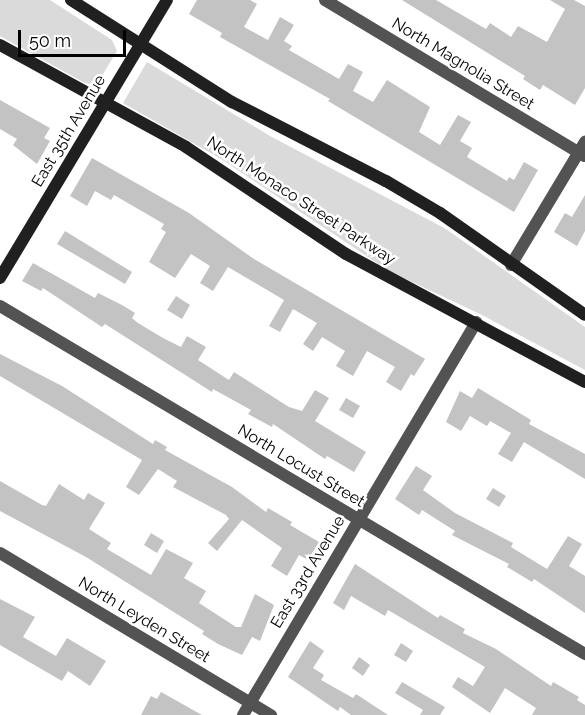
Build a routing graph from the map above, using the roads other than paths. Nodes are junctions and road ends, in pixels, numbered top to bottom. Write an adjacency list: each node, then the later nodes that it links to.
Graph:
1 (71, 0): 4 (street)
2 (167, 0): 4 (street, East 35th Avenue)
3 (325, 0): 7 (street, North Magnolia Street)
4 (141, 43): 6 (street, East 35th Avenue); 8 (street)
5 (0, 45): 6 (street, North Monaco Street Parkway)
6 (105, 104): 9 (street, East 35th Avenue); 12 (street, North Monaco Street Parkway)
7 (583, 150): 8 (street)
8 (511, 265): 11 (street)
9 (0, 278)
10 (0, 306): 14 (street, North Locust Street)
11 (585, 315)
12 (476, 322): 13 (street, North Monaco Street Parkway); 14 (street, East 33rd Avenue)
13 (585, 382)
14 (358, 519): 16 (street, North Locust Street); 17 (street, East 33rd Avenue)
15 (0, 553): 17 (street, North Leyden Street)
16 (585, 654)
17 (250, 702): 18 (street, East 33rd Avenue); 19 (street, North Leyden Street)
18 (243, 715)
19 (271, 715)

